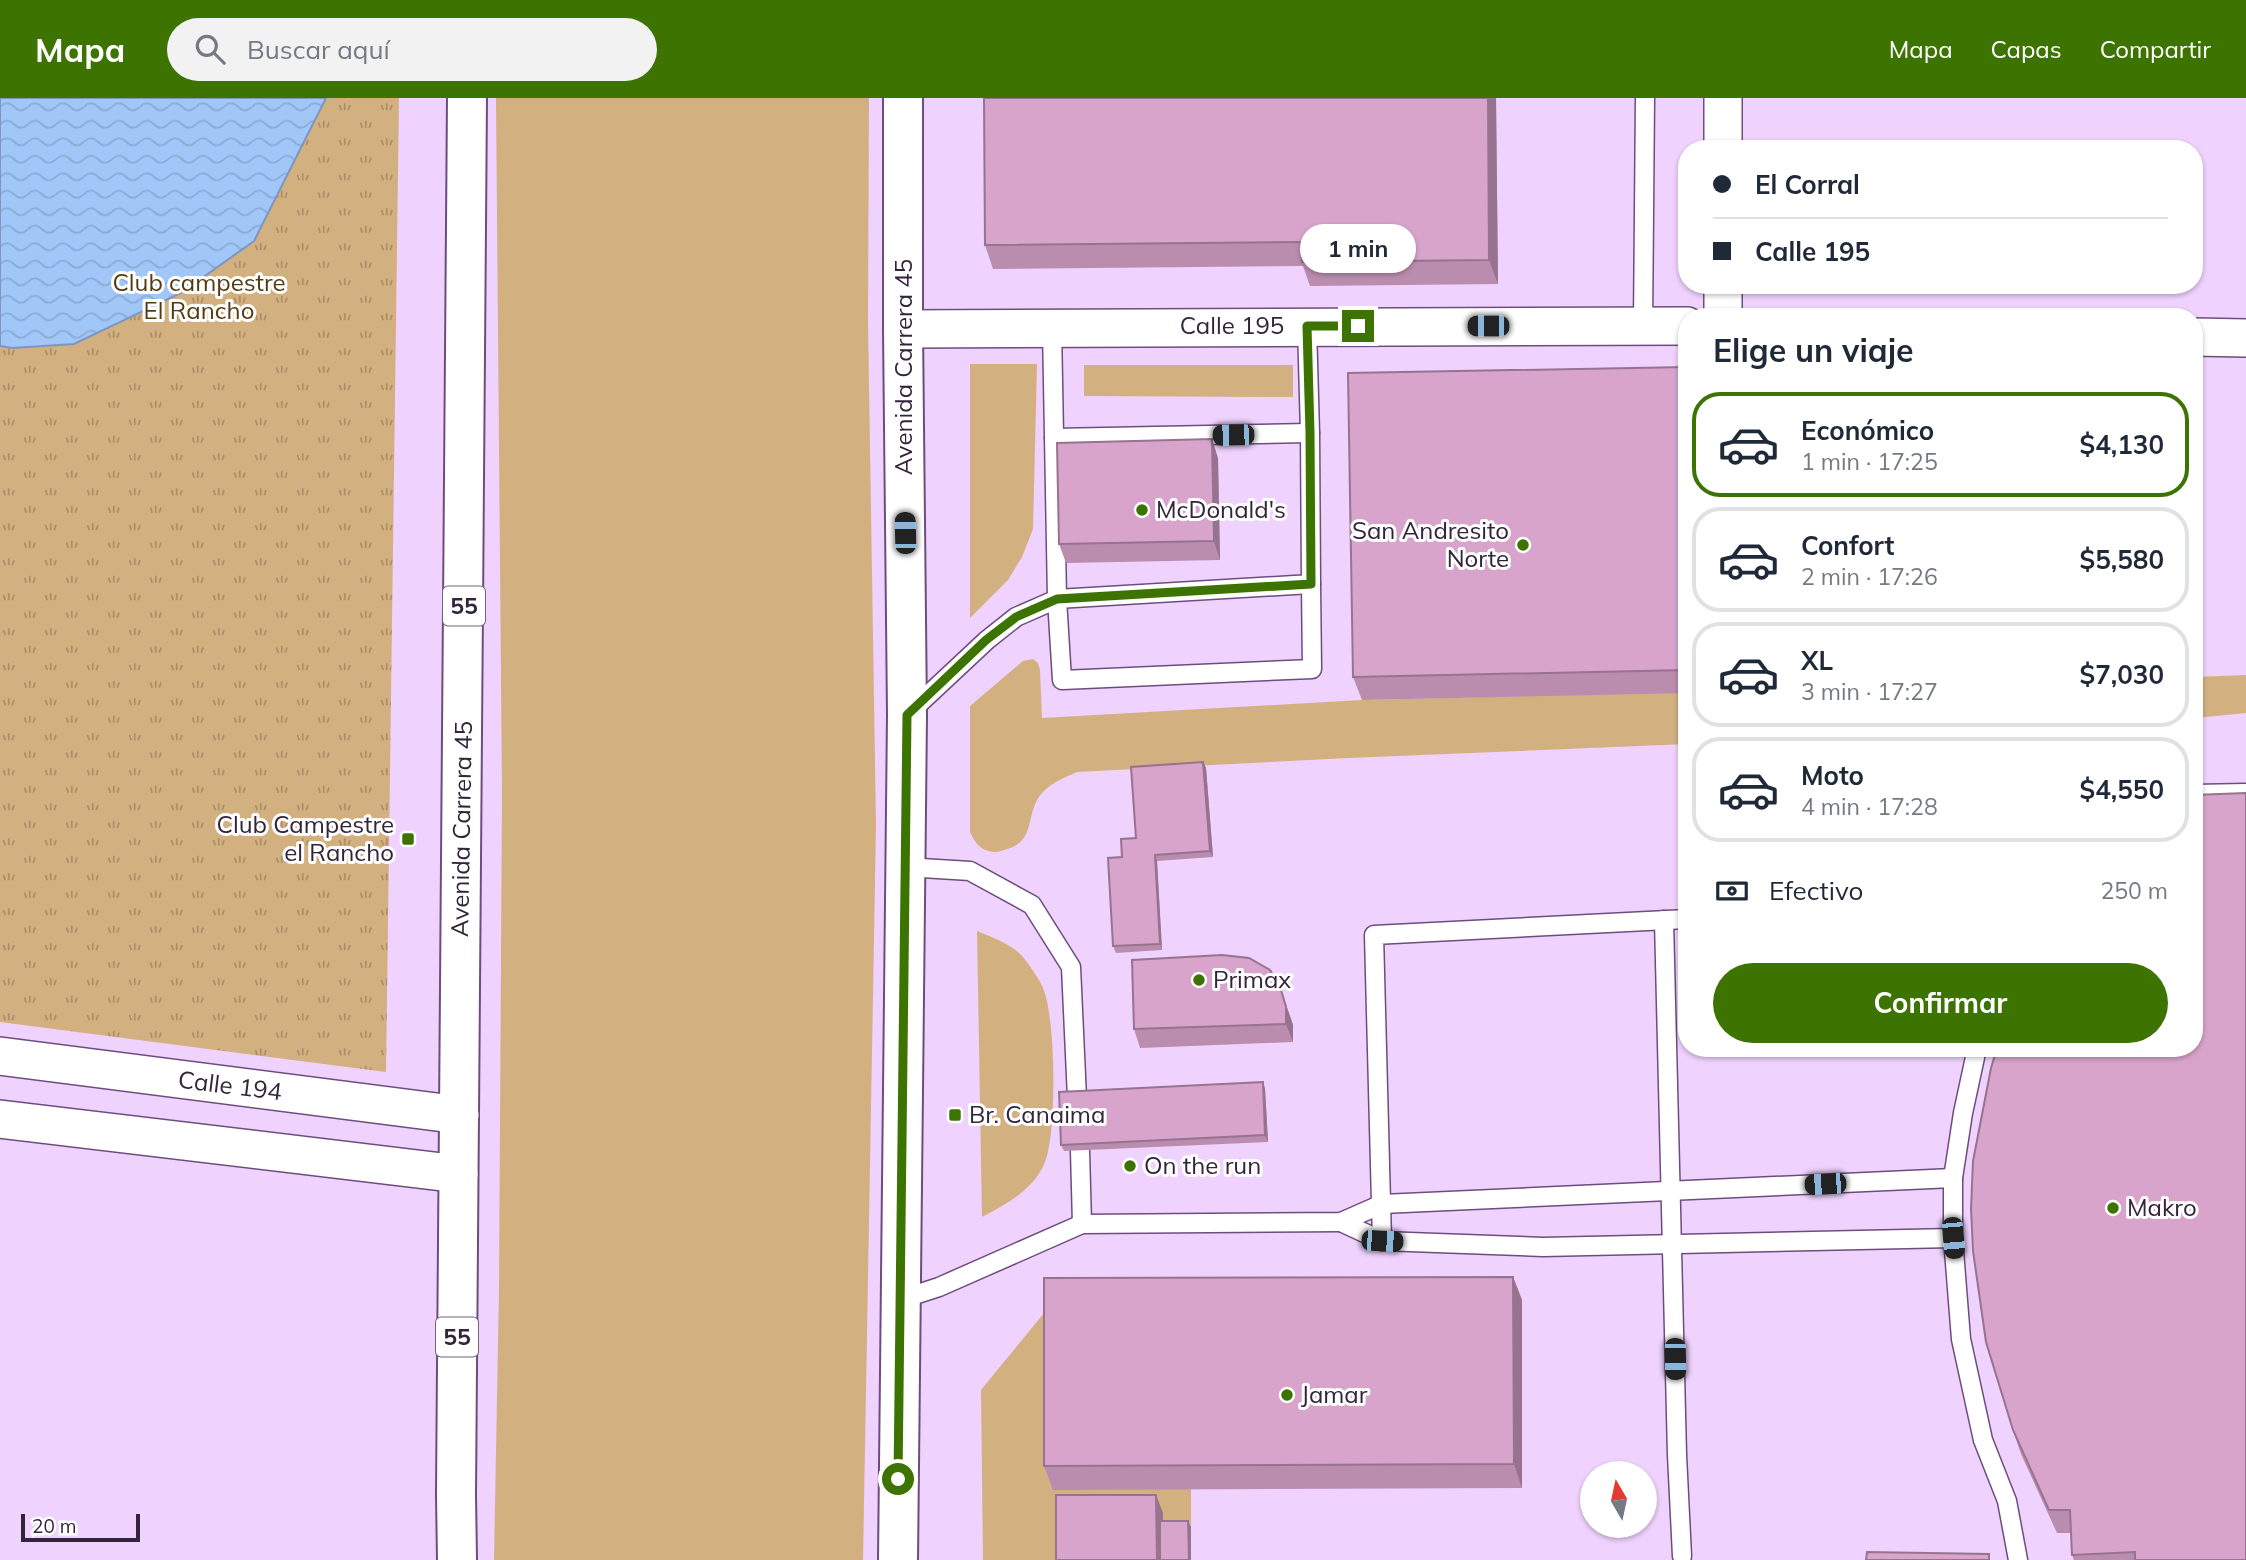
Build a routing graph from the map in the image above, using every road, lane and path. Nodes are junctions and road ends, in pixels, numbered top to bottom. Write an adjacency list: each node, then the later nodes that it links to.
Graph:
1 (467, 98): 26 (highway, Avenida Carrera 45 / 55)
2 (903, 98): 10 (highway, Avenida Carrera 45)
3 (1645, 98): 7 (lane)
4 (1723, 98): 5 (street)
5 (1723, 140)
6 (1307, 326): 7 (street, Calle 195); 9 (street, Calle 195); 13 (lane)
7 (1643, 326): 8 (street, Calle 195)
8 (1678, 326)
9 (1052, 327): 10 (street, Calle 195); 14 (lane)
10 (903, 329): 17 (highway, Avenida Carrera 45)
11 (2203, 337): 12 (street)
12 (2246, 338)
13 (1310, 433): 14 (lane); 15 (lane)
14 (1054, 438): 16 (lane)
15 (1311, 584): 16 (lane); 16 (lane)
16 (1057, 599): 17 (lane)
17 (907, 715): 20 (highway, Avenida Carrera 45)
18 (2246, 793): 19 (lane)
19 (2203, 794)
20 (905, 867): 25 (lane); 38 (highway, Avenida Carrera 45)
21 (1678, 919): 22 (lane)
22 (1664, 920): 31 (lane); 32 (lane)
23 (0, 1056): 26 (street, Calle 194)
24 (1975, 1057): 30 (lane)
25 (1077, 1098)
26 (460, 1115): 29 (highway, Avenida Carrera 45 / 55)
27 (0, 1119): 29 (street)
28 (1080, 1151): 34 (lane)
29 (459, 1174): 40 (highway, Avenida Carrera 45 / 55)
30 (1953, 1178): 31 (lane); 35 (lane)
31 (1671, 1191): 32 (lane); 37 (lane)
32 (1382, 1204): 33 (lane); 36 (lane)
33 (1341, 1222): 34 (lane); 36 (lane)
34 (1083, 1224): 38 (lane)
35 (1953, 1238): 37 (lane); 42 (lane)
36 (1382, 1241): 37 (lane)
37 (1671, 1245): 39 (lane)
38 (900, 1300): 41 (highway, Avenida Carrera 45)
39 (1682, 1556)
40 (457, 1560)
41 (898, 1560)
42 (2018, 1560)

